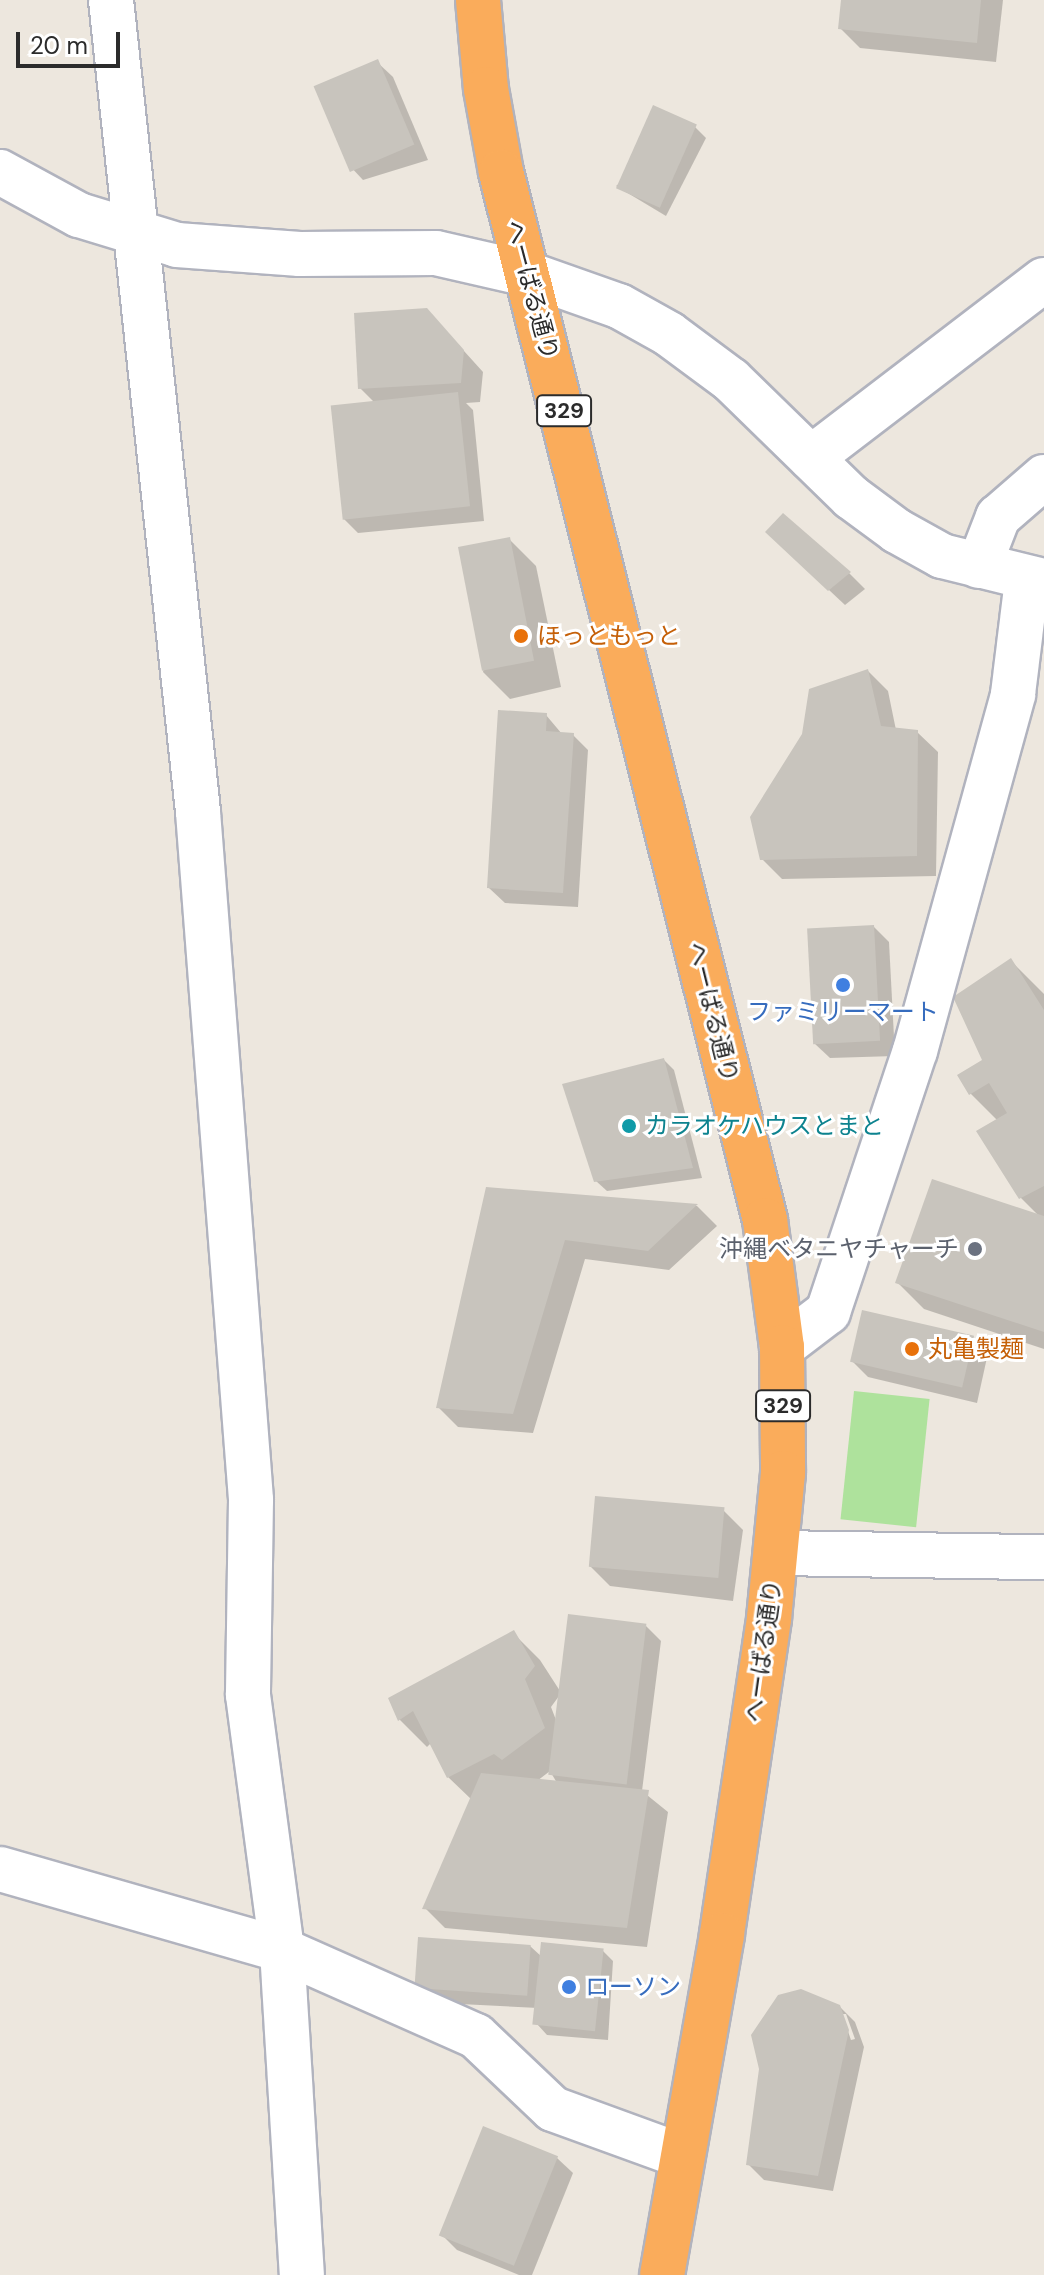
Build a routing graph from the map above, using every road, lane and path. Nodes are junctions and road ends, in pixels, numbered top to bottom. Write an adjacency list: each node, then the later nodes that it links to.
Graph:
1 (111, 0): 4 (street)
2 (478, 0): 5 (highway, へーばる通り / 329)
3 (0, 172): 4 (street)
4 (133, 235): 5 (street); 15 (street)
5 (528, 274): 7 (street); 11 (highway, へーばる通り / 329)
6 (1044, 280): 7 (street)
7 (811, 458): 9 (street)
8 (1044, 477): 9 (street)
9 (979, 566): 10 (street)
10 (1035, 580): 11 (street)
11 (782, 1347): 12 (highway, へーばる通り / 329)
12 (776, 1553): 13 (street); 16 (highway, へーばる通り / 329)
13 (1044, 1557)
14 (0, 1869): 15 (street)
15 (282, 1950): 16 (street); 17 (street)
16 (682, 2156): 18 (highway, へーばる通り / 329)
17 (302, 2275)
18 (662, 2275)

